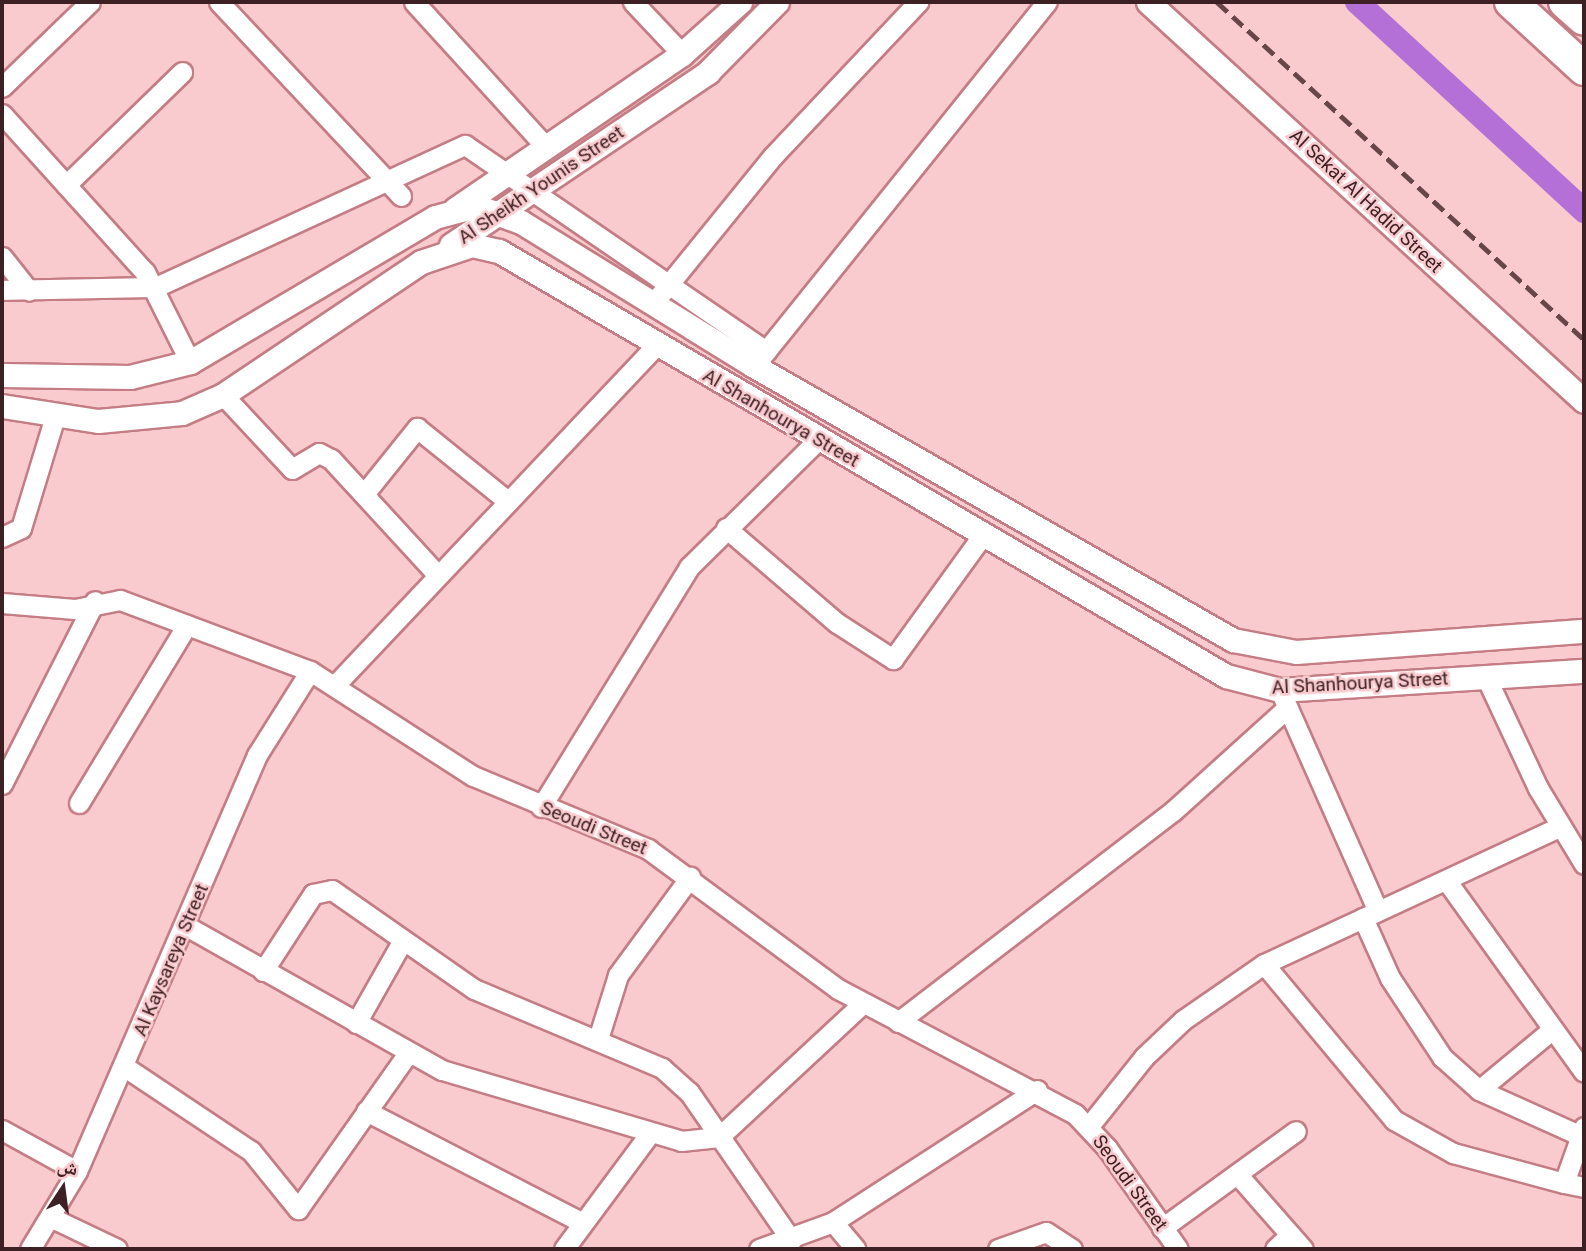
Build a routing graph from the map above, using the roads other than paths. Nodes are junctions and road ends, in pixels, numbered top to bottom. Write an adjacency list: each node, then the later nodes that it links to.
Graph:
1 (90, 2): 16 (street)
2 (219, 2): 22 (street)
3 (414, 2): 18 (street)
4 (633, 2): 13 (street)
5 (740, 2): 13 (street, Al Sheikh Younis Street)
6 (777, 2): 21 (street, Al Sheikh Younis Street)
7 (918, 2): 27 (street)
8 (1046, 2): 33 (street)
9 (1149, 2): 37 (street, Al Sekat Al Hadid Street)
10 (1511, 2): 14 (highway)
11 (1565, 2): 12 (highway)
12 (1584, 19)
13 (682, 54): 18 (street, Al Sheikh Younis Street)
14 (1584, 69)
15 (181, 72): 20 (street)
16 (2, 87)
17 (2, 114): 20 (street)
18 (545, 146): 19 (street, Al Sheikh Younis Street)
19 (508, 170): 21 (street); 22 (street); 23 (street, Al Sheikh Younis Street)
20 (66, 185): 28 (street)
21 (536, 188): 24 (street, Al Sheikh Younis Street); 27 (street)
22 (398, 189): 28 (street)
23 (456, 207): 24 (street, Al Shanhourya Street); 25 (street, Al Sheikh Younis Street); 34 (street)
24 (499, 213): 25 (street, Al Sheikh Younis Street); 31 (street, Al Shanhourya Street)
25 (445, 249): 32 (street, Al Shanhourya Street); 36 (street, Al Shanhourya Street)
26 (2, 257): 30 (street)
27 (668, 285): 31 (street); 33 (street)
28 (156, 287): 30 (street); 34 (street)
29 (2, 290): 30 (street)
30 (29, 291)
31 (653, 305): 33 (street, Al Shanhourya Street)
32 (656, 346): 40 (street, Al Shanhourya Street); 42 (street)
33 (760, 358): 50 (street, Al Shanhourya Street)
34 (190, 362): 35 (street)
35 (2, 374)
36 (223, 395): 39 (street, Al Shanhourya Street); 41 (street)
37 (1584, 401)
38 (2, 406): 39 (street, Al Shanhourya Street)
39 (56, 413): 45 (street)
40 (818, 440): 43 (street); 44 (street, Al Shanhourya Street)
41 (364, 494): 42 (street); 46 (street)
42 (505, 499): 46 (street)
43 (726, 528): 44 (street); 58 (street)
44 (982, 536): 55 (street, Al Shanhourya Street)
45 (2, 537)
46 (436, 573): 54 (street)
47 (95, 601): 48 (street, Seoudi Street); 49 (street, Seoudi Street); 56 (street)
48 (2, 603)
49 (187, 625): 51 (street, Seoudi Street); 57 (street)
50 (1584, 631)
51 (310, 671): 54 (street, Seoudi Street); 64 (street, Al Kaysareya Street)
52 (1584, 671): 53 (street, Al Shanhourya Street)
53 (1486, 677): 55 (street, Al Shanhourya Street); 59 (street)
54 (335, 685): 58 (street, Seoudi Street)
55 (1283, 699): 63 (street); 69 (street)
56 (2, 784)
57 (79, 803)
58 (541, 807): 61 (street, Seoudi Street)
59 (1559, 827): 60 (street); 62 (street)
60 (1584, 864)
61 (690, 877): 68 (street, Seoudi Street); 72 (street)
62 (1446, 880): 63 (street); 71 (street)
63 (1371, 914): 66 (street); 77 (street)
64 (188, 927): 67 (street); 74 (street, Al Kaysareya Street)
65 (403, 940): 67 (street); 70 (street); 72 (street)
66 (1264, 964): 79 (street); 87 (street)
67 (263, 971): 70 (street)
68 (863, 1003): 69 (street, Seoudi Street); 84 (street)
69 (898, 1022): 76 (street, Seoudi Street)
70 (356, 1023): 73 (street)
71 (1549, 1032): 75 (street); 77 (street)
72 (598, 1039): 84 (street)
73 (408, 1053): 78 (street); 83 (street)
74 (125, 1067): 78 (street); 85 (street, Al Kaysareya Street)
75 (1584, 1072)
76 (1037, 1090): 79 (street, Seoudi Street); 90 (street)
77 (1479, 1090): 82 (street)
78 (366, 1111): 91 (street)
79 (1089, 1126): 92 (street, Seoudi Street)
80 (2, 1129): 85 (street)
81 (1296, 1130): 86 (street)
82 (1582, 1131): 87 (street)
83 (650, 1133): 84 (street); 91 (street)
84 (719, 1137): 93 (street)
85 (77, 1171): 89 (street, Al Kaysareya Street)
86 (1237, 1174): 92 (street); 94 (street)
87 (1564, 1184): 88 (street)
88 (1584, 1187)
89 (50, 1217): 95 (street); 96 (street, Al Kaysareya Street)
90 (833, 1222): 93 (street); 99 (street)
91 (583, 1223): 97 (street)
92 (1162, 1228): 102 (street, Seoudi Street)
93 (791, 1240): 98 (street)
94 (1296, 1242): 103 (street)
95 (120, 1248)
96 (30, 1249)
97 (564, 1249)
98 (759, 1249)
99 (856, 1249)
100 (998, 1249): 101 (street)
101 (1072, 1249)
102 (1178, 1249)
103 (1275, 1249)

